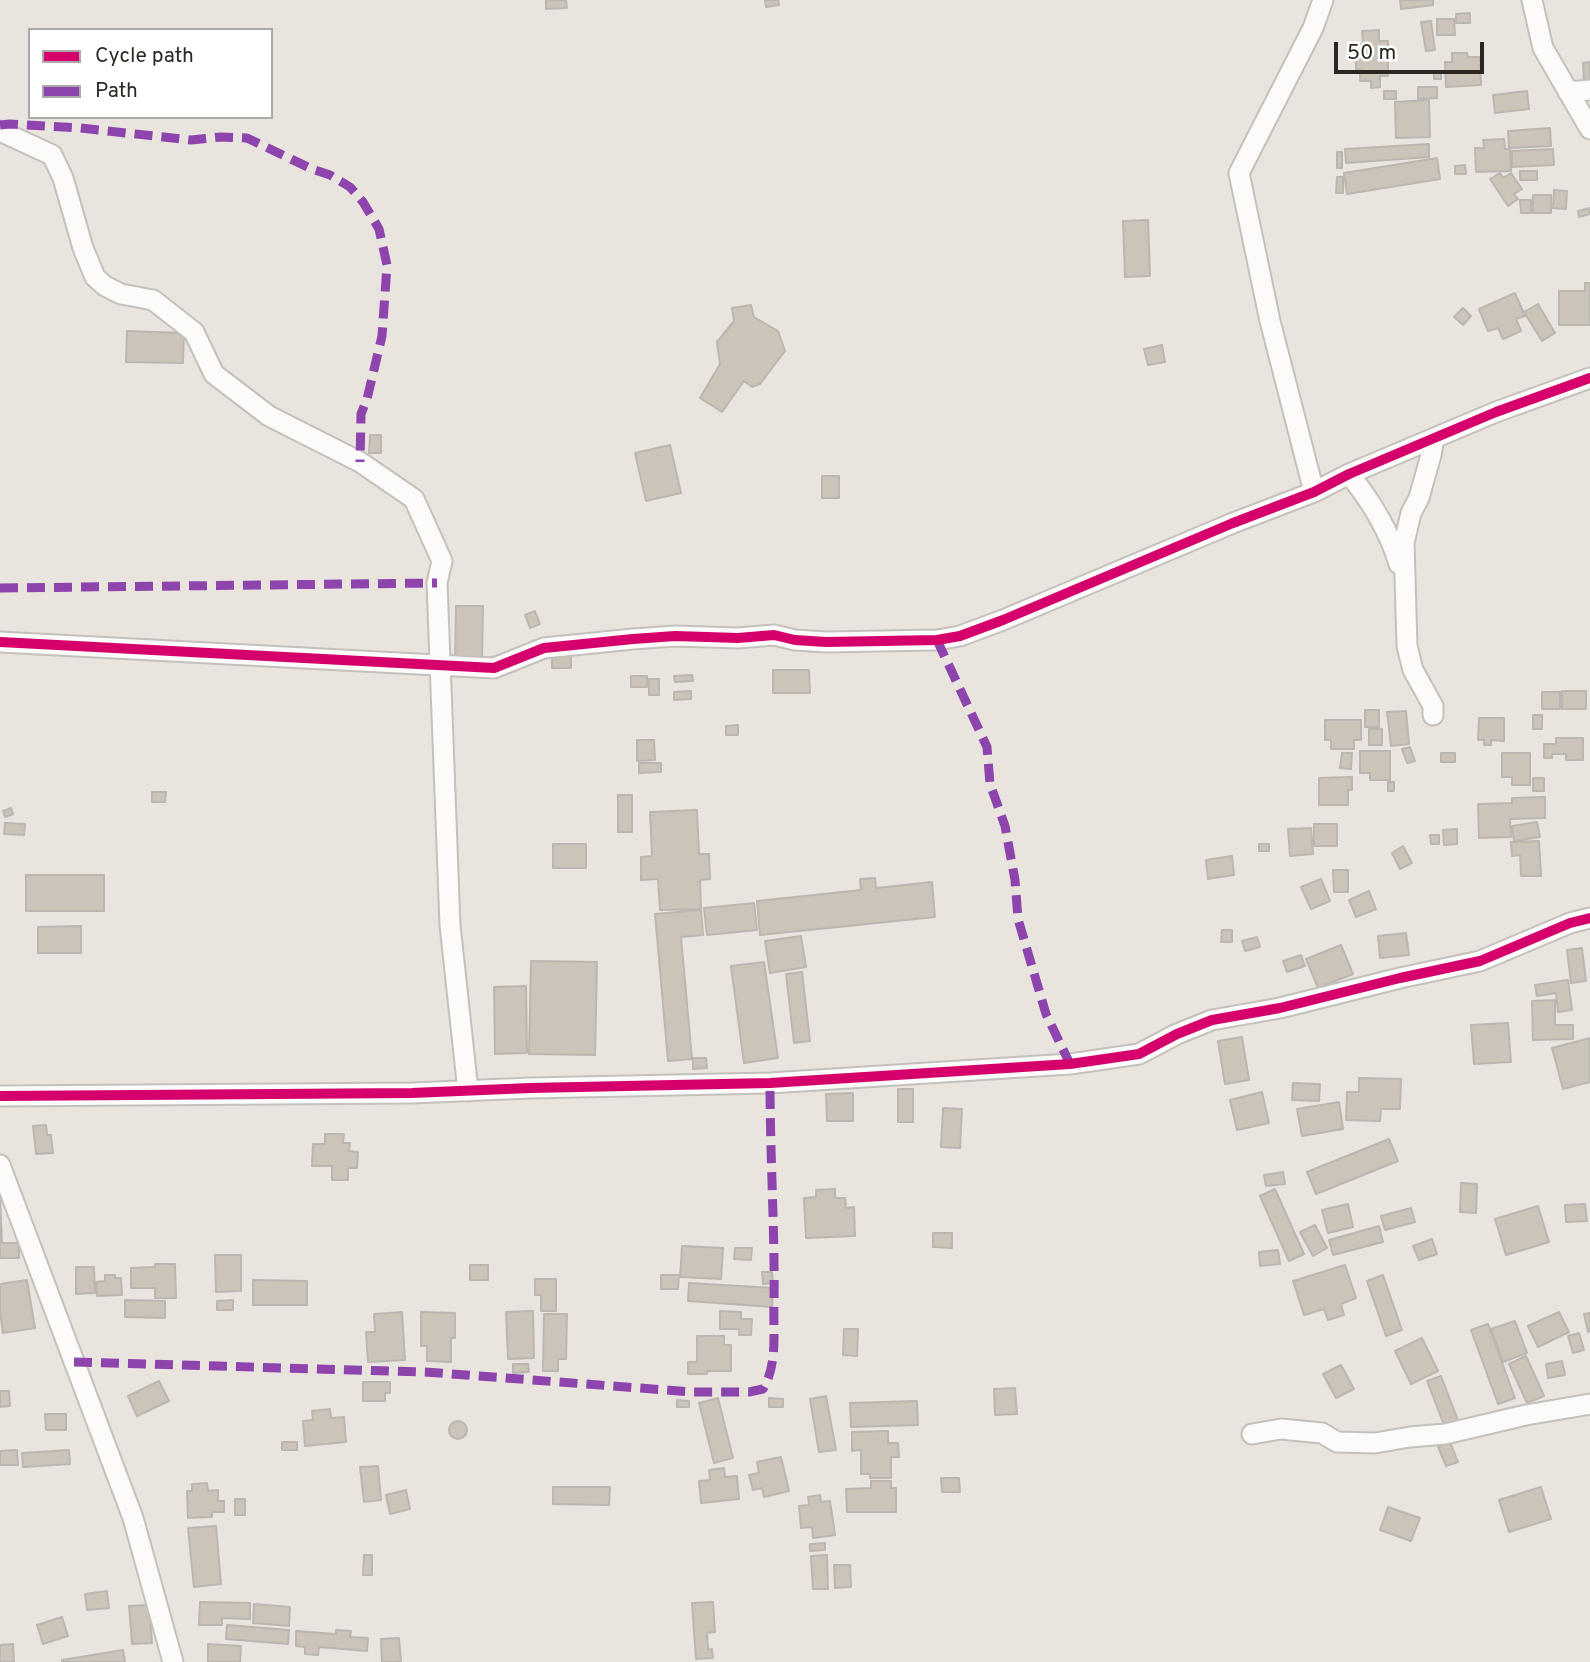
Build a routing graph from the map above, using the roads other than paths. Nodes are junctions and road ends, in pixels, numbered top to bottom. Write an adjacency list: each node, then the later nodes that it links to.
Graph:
1 (1323, 0): 10 (street)
2 (1532, 0): 4 (street)
3 (1590, 90): 4 (street)
4 (1569, 92): 5 (street)
5 (1590, 128)
6 (0, 131): 13 (street)
7 (1590, 378): 8 (street)
8 (1434, 438): 9 (street); 11 (street)
9 (1349, 474): 10 (street); 11 (street)
10 (1314, 492): 13 (street)
11 (1406, 589): 14 (street)
12 (0, 642): 13 (street)
13 (440, 665): 16 (street)
14 (1433, 715)
15 (1590, 918): 16 (street)
16 (468, 1091): 17 (street)
17 (0, 1096)
18 (0, 1165): 21 (street)
19 (1590, 1404): 20 (street)
20 (1252, 1433)
21 (173, 1662)

